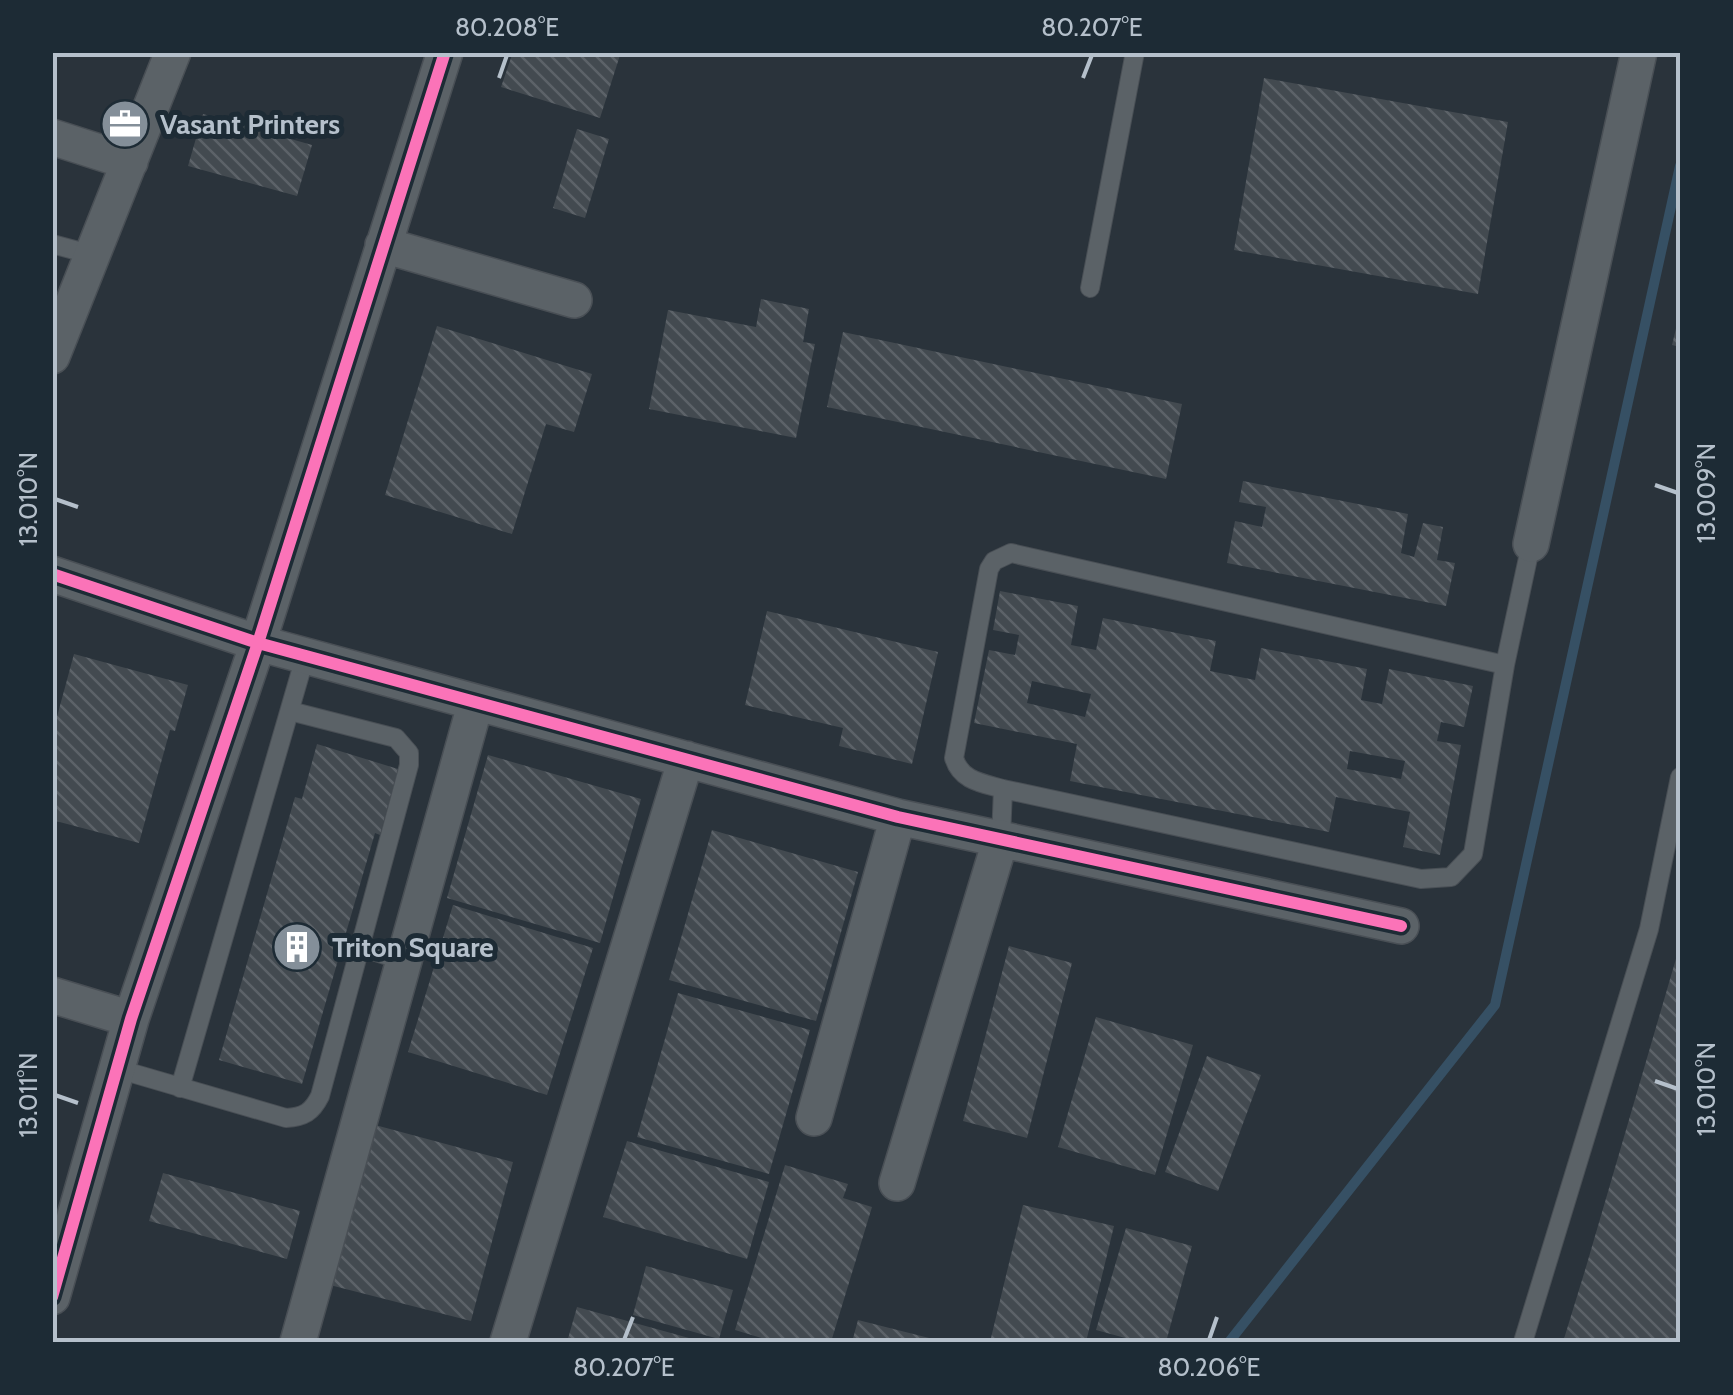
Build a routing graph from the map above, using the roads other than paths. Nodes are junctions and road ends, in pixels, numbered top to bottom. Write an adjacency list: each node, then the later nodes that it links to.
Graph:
1 (172, 52): 6 (street)
2 (445, 52): 8 (street)
3 (1135, 52): 10 (lane)
4 (1639, 52): 13 (street)
5 (52, 137): 6 (street)
6 (130, 162): 9 (street)
7 (52, 244): 9 (lane)
8 (382, 246): 11 (street); 15 (street)
9 (92, 256): 12 (street)
10 (1090, 288)
11 (574, 300)
12 (52, 356)
13 (1531, 544): 17 (lane)
14 (52, 574): 15 (street)
15 (258, 643): 16 (street); 29 (street)
16 (305, 656): 18 (street); 19 (lane)
17 (1505, 664): 22 (lane); 22 (lane)
18 (475, 704): 20 (street); 27 (street)
19 (290, 711): 26 (lane); 31 (lane)
20 (686, 759): 23 (street); 36 (street)
21 (1680, 778): 37 (lane)
22 (1004, 789): 24 (lane)
23 (898, 817): 24 (street); 32 (street)
24 (1001, 838): 25 (street); 33 (street)
25 (1400, 926)
26 (360, 947): 27 (lane); 31 (lane)
27 (404, 961): 35 (street)
28 (52, 995): 29 (street)
29 (132, 1019): 30 (street)
30 (118, 1069): 31 (lane); 34 (street)
31 (180, 1088)
32 (814, 1118)
33 (898, 1183)
34 (55, 1280)
35 (298, 1342)
36 (508, 1342)
37 (1523, 1342)

